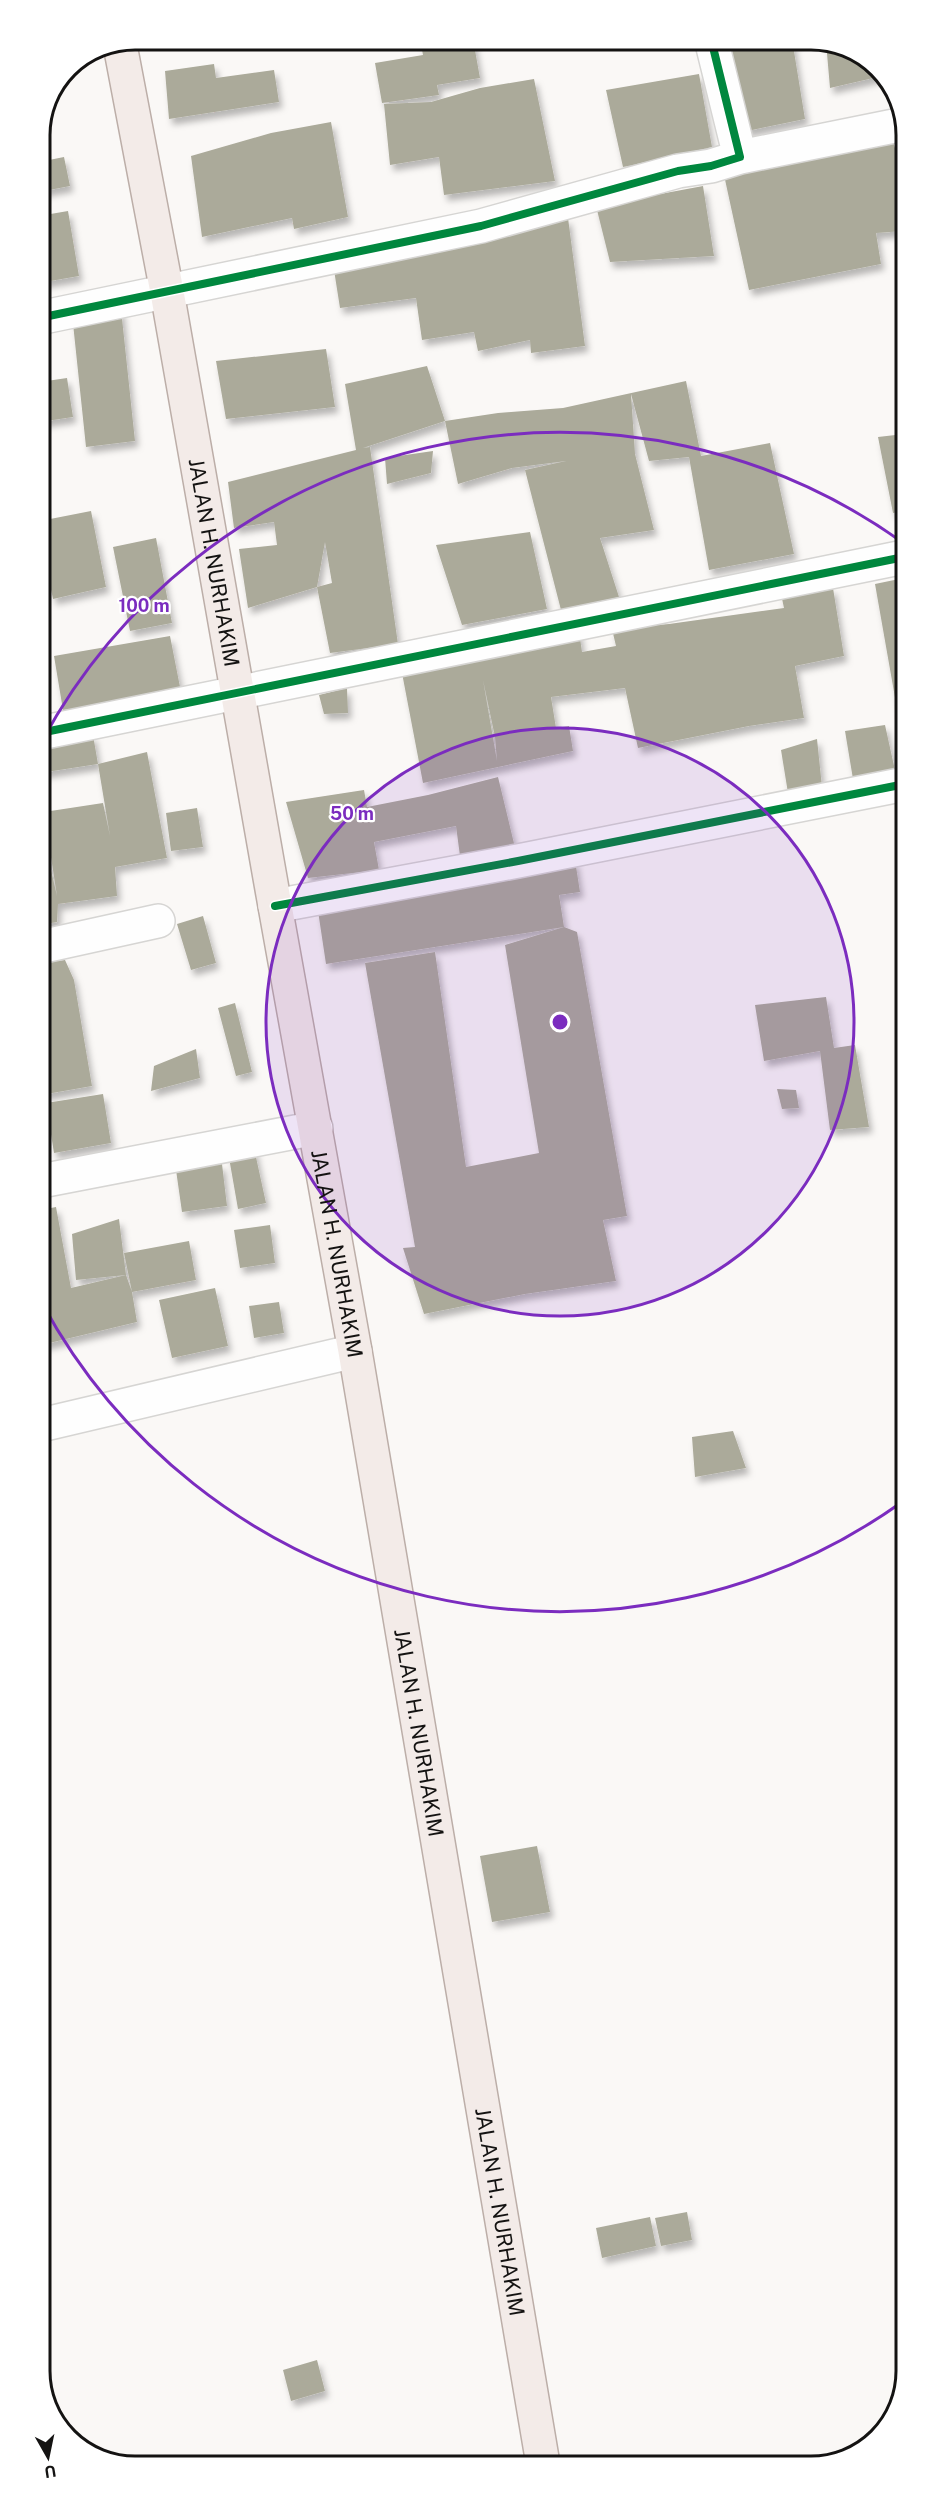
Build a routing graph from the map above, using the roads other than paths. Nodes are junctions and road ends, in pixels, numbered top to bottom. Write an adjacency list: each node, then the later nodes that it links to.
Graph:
1 (714, 50): 4 (street)
2 (121, 51): 5 (main road, JALAN H. NURHAKIM)
3 (896, 126): 4 (street)
4 (740, 158): 5 (street)
5 (167, 292): 6 (street); 8 (main road, JALAN H. NURHAKIM)
6 (50, 316)
7 (896, 559): 8 (street)
8 (237, 691): 9 (street); 11 (main road, JALAN H. NURHAKIM)
9 (50, 731)
10 (896, 786): 11 (street)
11 (274, 906): 14 (main road, JALAN H. NURHAKIM)
12 (158, 921): 13 (street)
13 (50, 945)
14 (316, 1128): 15 (street); 16 (main road, JALAN H. NURHAKIM)
15 (50, 1179)
16 (356, 1351): 17 (street); 18 (main road, JALAN H. NURHAKIM)
17 (50, 1423)
18 (542, 2456)

